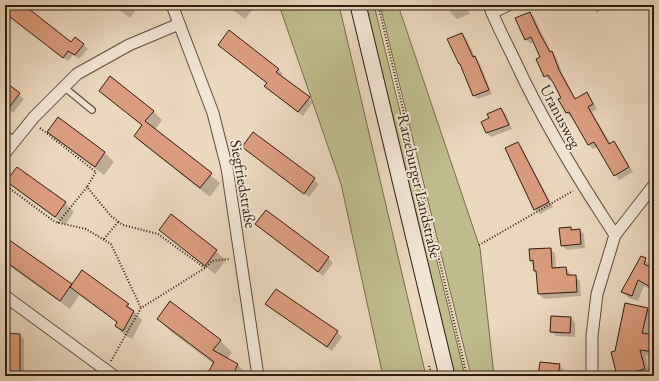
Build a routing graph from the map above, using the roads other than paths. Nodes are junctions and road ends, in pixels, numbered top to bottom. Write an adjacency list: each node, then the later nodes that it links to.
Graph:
1 (172, 5): 5 (street, Siegfriedstraße)
2 (358, 5): 16 (main road, Ratzeburger Landstraße)
3 (508, 5): 4 (street)
4 (491, 9): 12 (street, Uranusweg)
5 (179, 24): 6 (street); 15 (street, Siegfriedstraße)
6 (64, 88): 7 (lane); 9 (street)
7 (92, 110)
8 (5, 133): 9 (lane)
9 (15, 141): 10 (street)
10 (5, 153)
11 (654, 185): 12 (street)
12 (615, 235): 17 (street)
13 (5, 296): 14 (street)
14 (110, 373)
15 (258, 376)
16 (447, 376)
17 (592, 376)

